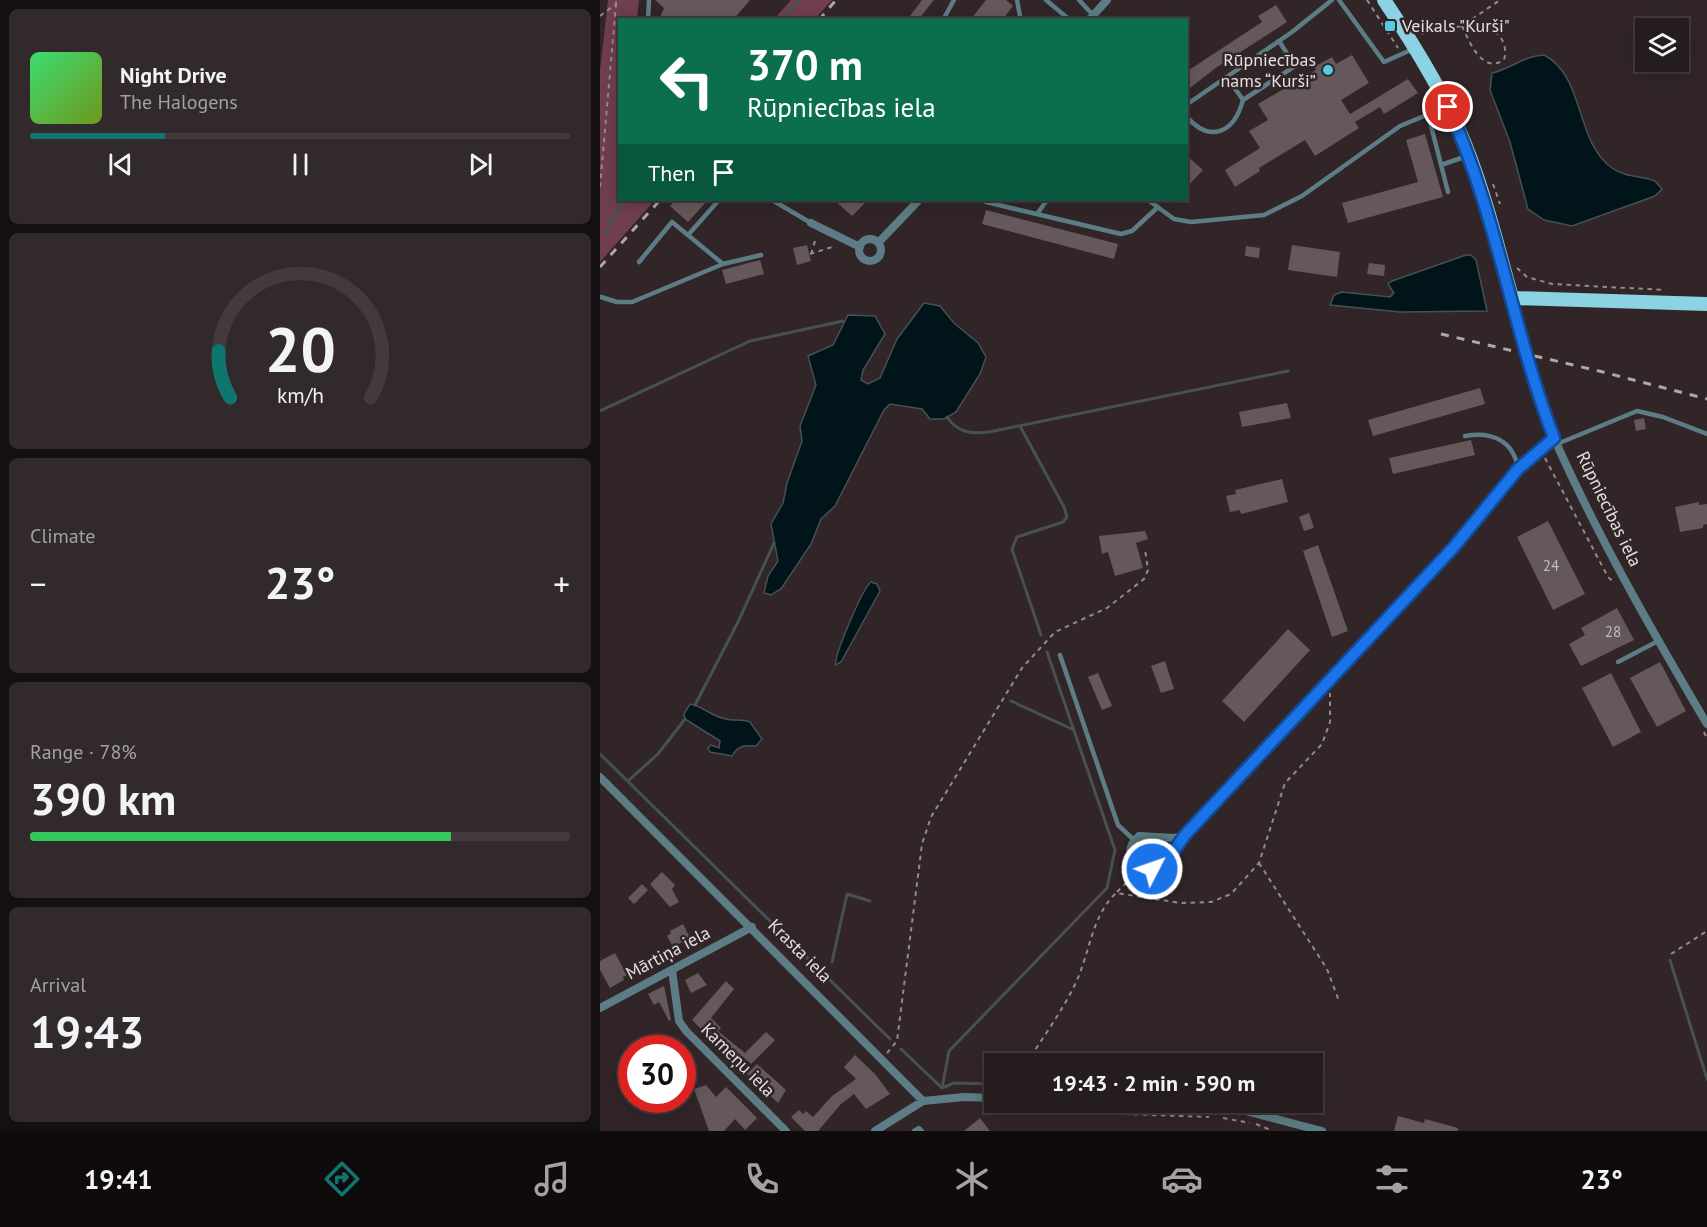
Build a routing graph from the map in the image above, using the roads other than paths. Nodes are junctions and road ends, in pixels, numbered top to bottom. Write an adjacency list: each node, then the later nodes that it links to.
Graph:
1 (649, 0): 11 (lane)
2 (954, 0): 12 (lane)
3 (1017, 0): 13 (lane)
4 (1046, 0): 14 (lane)
5 (1079, 0): 10 (lane)
6 (1107, 0): 10 (street)
7 (1332, 0): 15 (lane)
8 (1339, 0): 16 (lane)
9 (1384, 0): 16 (main road, Rūpniecības iela)
10 (1091, 17)
11 (648, 18)
12 (944, 18)
13 (1019, 18)
14 (1068, 18)
15 (1279, 41): 17 (lane); 18 (lane)
16 (1418, 41): 20 (main road, Rūpniecības iela)
17 (1227, 77): 18 (lane); 19 (lane)
18 (1243, 100): 22 (lane)
19 (1188, 104)
20 (1448, 107): 21 (lane); 23 (main road, Rūpniecības iela)
21 (1428, 114): 24 (lane); 32 (lane)
22 (1188, 118)
23 (1469, 155): 24 (lane); 42 (main road, Rūpniecības iela)
24 (1441, 165): 25 (lane)
25 (1448, 192)
26 (718, 201): 35 (lane)
27 (774, 201): 34 (lane)
28 (918, 201): 36 (street)
29 (1046, 201): 33 (lane)
30 (1149, 201): 32 (lane)
31 (986, 202): 33 (lane)
32 (1158, 207): 33 (lane)
33 (1037, 214)
34 (811, 223): 37 (street)
35 (688, 235): 39 (lane); 40 (lane)
36 (879, 242): 37 (street); 37 (street)
37 (860, 247)
38 (761, 255): 40 (lane)
39 (639, 262)
40 (723, 264): 41 (lane)
41 (601, 297)
42 (1512, 298): 43 (main road); 46 (street, Rūpniecības iela)
43 (1707, 304)
44 (1707, 434): 46 (lane)
45 (1465, 436): 47 (lane)
46 (1555, 441): 47 (street); 48 (street, Rūpniecības iela)
47 (1518, 469): 53 (street)
48 (1658, 641): 50 (lane); 51 (street, Rūpniecības iela)
49 (1060, 655): 55 (lane)
50 (1618, 662)
51 (1707, 724)
52 (600, 777): 57 (street, Krasta iela)
53 (1185, 835): 54 (street); 56 (street)
54 (1158, 838): 55 (street); 56 (street)
55 (1134, 840): 56 (street)
56 (1163, 861)
57 (752, 927): 58 (street, Mārtiņa iela); 61 (street, Krasta iela)
58 (672, 970): 59 (street, Mārtiņa iela); 63 (street, Kameņu iela)
59 (600, 1008)
60 (984, 1098): 61 (street)
61 (923, 1101): 64 (street)
62 (1253, 1113): 67 (street)
63 (786, 1131)
64 (875, 1131)
65 (914, 1131): 66 (lane)
66 (922, 1131)
67 (1322, 1131)

